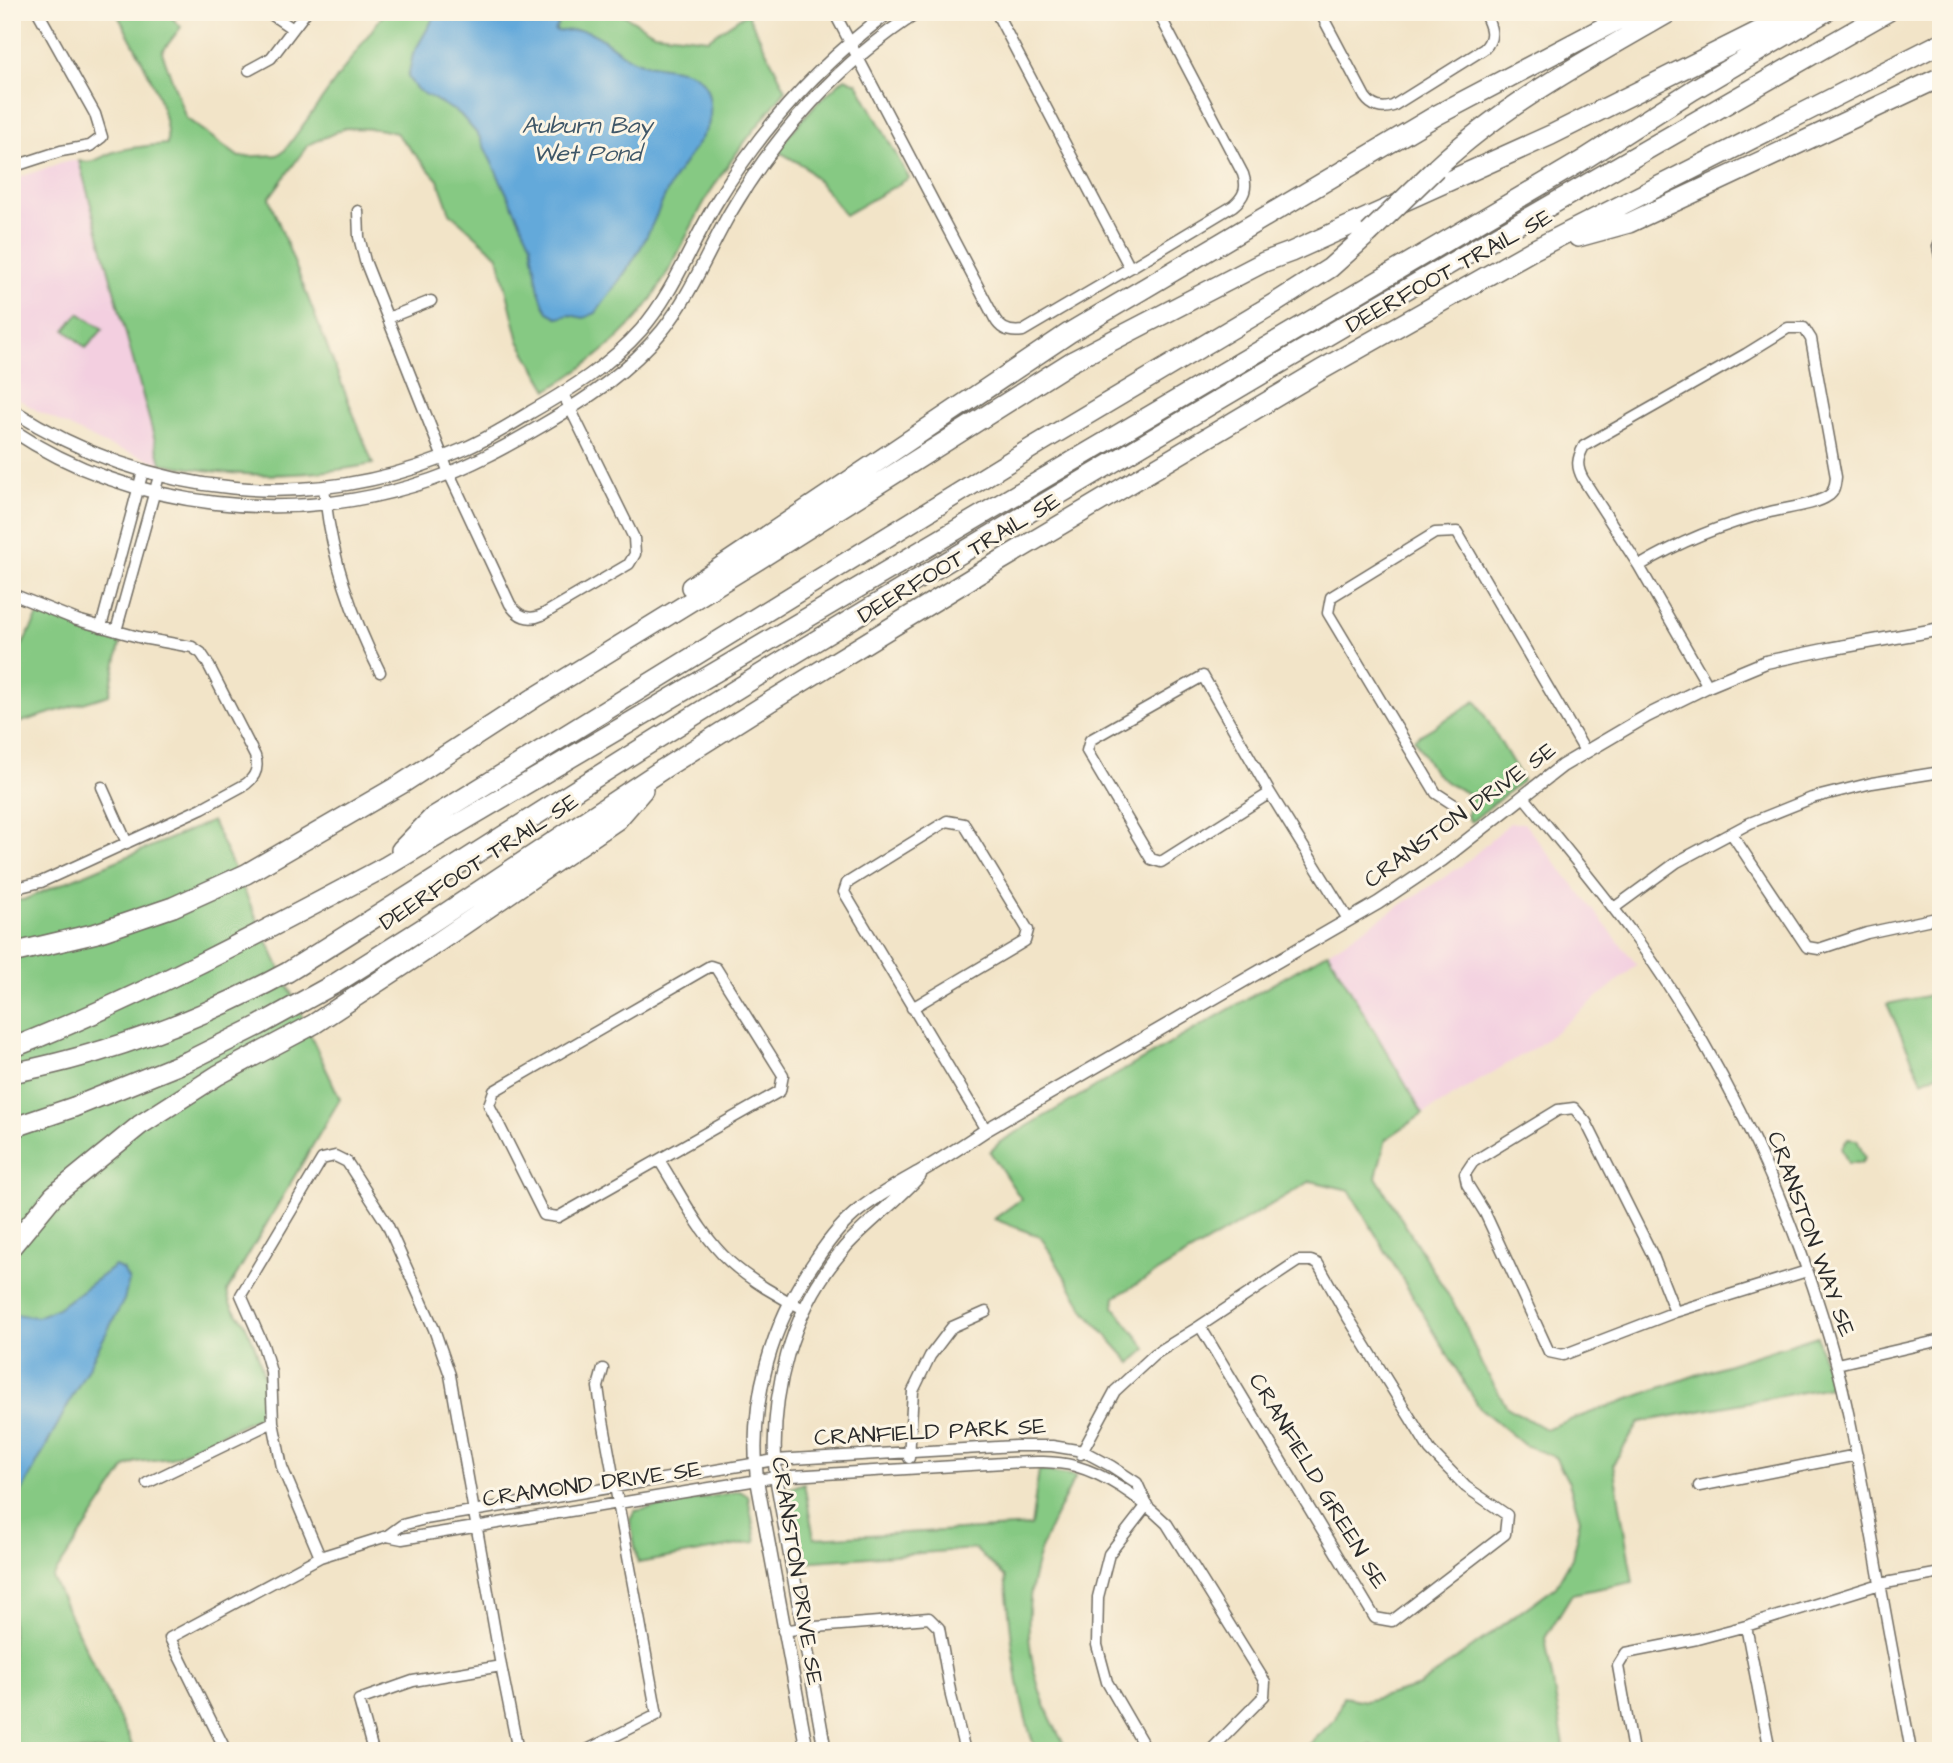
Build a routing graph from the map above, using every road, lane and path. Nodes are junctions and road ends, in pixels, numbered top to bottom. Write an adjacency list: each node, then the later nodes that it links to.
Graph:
1 (38, 12): 22 (street)
2 (268, 12): 16 (street)
3 (306, 12): 16 (street)
4 (834, 12): 17 (street)
5 (888, 12): 17 (street)
6 (918, 12): 19 (street)
7 (996, 12): 27 (street)
8 (1158, 12): 27 (street)
9 (1321, 12): 10 (street)
10 (1484, 12)
11 (1633, 12): 48 (highway)
12 (1670, 12): 59 (highway, bridge)
13 (1797, 12): 48 (highway)
14 (1825, 12): 59 (highway, DEERFOOT TRAIL SE)
15 (1887, 12): 67 (highway)
16 (293, 29): 20 (street)
17 (850, 43): 19 (street); 30 (street)
18 (1941, 43): 25 (highway, DEERFOOT TRAIL SE)
19 (858, 58): 27 (street); 31 (street)
20 (248, 70)
21 (1941, 77): 25 (highway)
22 (12, 167)
23 (358, 211): 29 (street)
24 (1941, 236): 26 (street)
25 (1533, 250): 51 (highway, DEERFOOT TRAIL SE)
26 (1941, 261)
27 (1130, 268)
28 (431, 301): 29 (street)
29 (388, 318): 34 (street)
30 (563, 394): 31 (street); 34 (street)
31 (570, 409): 36 (street); 36 (street)
32 (12, 410): 35 (street)
33 (12, 430): 38 (street)
34 (443, 458): 36 (street); 39 (street)
35 (143, 471): 37 (street); 38 (street)
36 (449, 474): 41 (street)
37 (159, 475): 39 (street); 40 (street)
38 (139, 487): 40 (street); 44 (street)
39 (324, 487): 41 (street)
40 (154, 492): 41 (street); 46 (street)
41 (325, 504): 47 (street)
42 (1639, 566): 42 (street); 49 (street)
43 (12, 594): 44 (street)
44 (101, 627): 46 (street)
45 (1941, 629): 49 (street, CRANSTON DRIVE SE)
46 (116, 631): 58 (street)
47 (380, 672)
48 (573, 674): 64 (highway)
49 (1708, 686): 50 (street, CRANSTON DRIVE SE)
50 (1585, 751): 55 (street, CRANSTON DRIVE SE); 56 (street)
51 (663, 769): 68 (highway, DEERFOOT TRAIL SE); 72 (highway)
52 (1941, 772): 57 (street)
53 (102, 787): 58 (street)
54 (1270, 793): 54 (street); 63 (street)
55 (1523, 796): 61 (street, CRANSTON WAY SE); 63 (street, CRANSTON DRIVE SE)
56 (1456, 806)
57 (1731, 834): 61 (street); 62 (street)
58 (127, 843): 60 (street)
59 (385, 867): 66 (highway, DEERFOOT TRAIL SE)
60 (12, 890)
61 (1614, 908): 73 (street, CRANSTON WAY SE)
62 (1941, 917)
63 (1348, 919): 69 (street, CRANSTON DRIVE SE)
64 (12, 953)
65 (912, 1008): 65 (street); 69 (street)
66 (12, 1048)
67 (12, 1073)
68 (12, 1128)
69 (986, 1130): 71 (street, CRANSTON DRIVE SE)
70 (659, 1160): 70 (street); 74 (street)
71 (924, 1170): 74 (street, CRANSTON DRIVE SE); 75 (street, CRANSTON DRIVE SE)
72 (12, 1246)
73 (1807, 1271): 77 (street); 80 (street, CRANSTON WAY SE)
74 (788, 1302): 75 (street); 87 (street, CRANSTON DRIVE SE)
75 (804, 1309): 86 (street, CRANSTON DRIVE SE)
76 (986, 1312): 84 (street)
77 (1675, 1312): 77 (street)
78 (1200, 1326): 78 (street, CRANFIELD GREEN SE); 83 (street, CRANFIELD GREEN SE)
79 (1941, 1340): 80 (street)
80 (1837, 1364): 85 (street, CRANSTON WAY SE)
81 (603, 1369): 94 (street)
82 (274, 1422): 92 (street); 97 (street); 100 (street)
83 (1083, 1451): 84 (street, CRANFIELD PARK SE); 88 (street, CRANFIELD GREEN SE); 96 (street, CRANFIELD PARK SE)
84 (909, 1452): 86 (street, CRANFIELD PARK SE); 89 (street)
85 (1857, 1455): 93 (street); 102 (street, CRANSTON WAY SE)
86 (775, 1460): 87 (street, CRAMOND DRIVE SE); 90 (street, CRANSTON DRIVE SE)
87 (755, 1463): 91 (street, CRANSTON DRIVE SE); 94 (street, CRAMOND DRIVE SE)
88 (1074, 1466): 89 (street, CRANFIELD PARK SE); 96 (street, CRANFIELD PARK SE)
89 (909, 1468): 90 (street, CRANFIELD PARK SE)
90 (776, 1477): 91 (street, CRAMOND DRIVE SE); 104 (street, CRANSTON DRIVE SE)
91 (757, 1480): 95 (street, CRAMOND DRIVE SE); 105 (street, CRANSTON DRIVE SE)
92 (147, 1483)
93 (1699, 1486)
94 (615, 1487): 95 (street); 97 (street, CRAMOND DRIVE SE)
95 (618, 1503): 98 (street, CRAMOND DRIVE SE); 110 (street)
96 (1147, 1505): 114 (street); 115 (street, CRANFIELD PARK SE)
97 (475, 1511): 98 (street, CRAMOND DRIVE SE); 99 (street)
98 (477, 1527): 99 (street); 106 (street)
99 (387, 1536): 100 (street)
100 (320, 1557): 107 (street)
101 (1941, 1573): 102 (street)
102 (1880, 1584): 103 (street); 118 (street, CRANSTON WAY SE)
103 (1746, 1626): 116 (street); 117 (street)
104 (803, 1628): 105 (street); 112 (street, CRANSTON DRIVE SE); 113 (street)
105 (783, 1631): 111 (street, CRANSTON DRIVE SE)
106 (500, 1666): 108 (street); 109 (street)
107 (226, 1751)
108 (373, 1751)
109 (518, 1751)
110 (585, 1751)
111 (807, 1751)
112 (825, 1751)
113 (965, 1751)
114 (1147, 1751)
115 (1210, 1751)
116 (1633, 1751)
117 (1770, 1751)
118 (1911, 1751)

